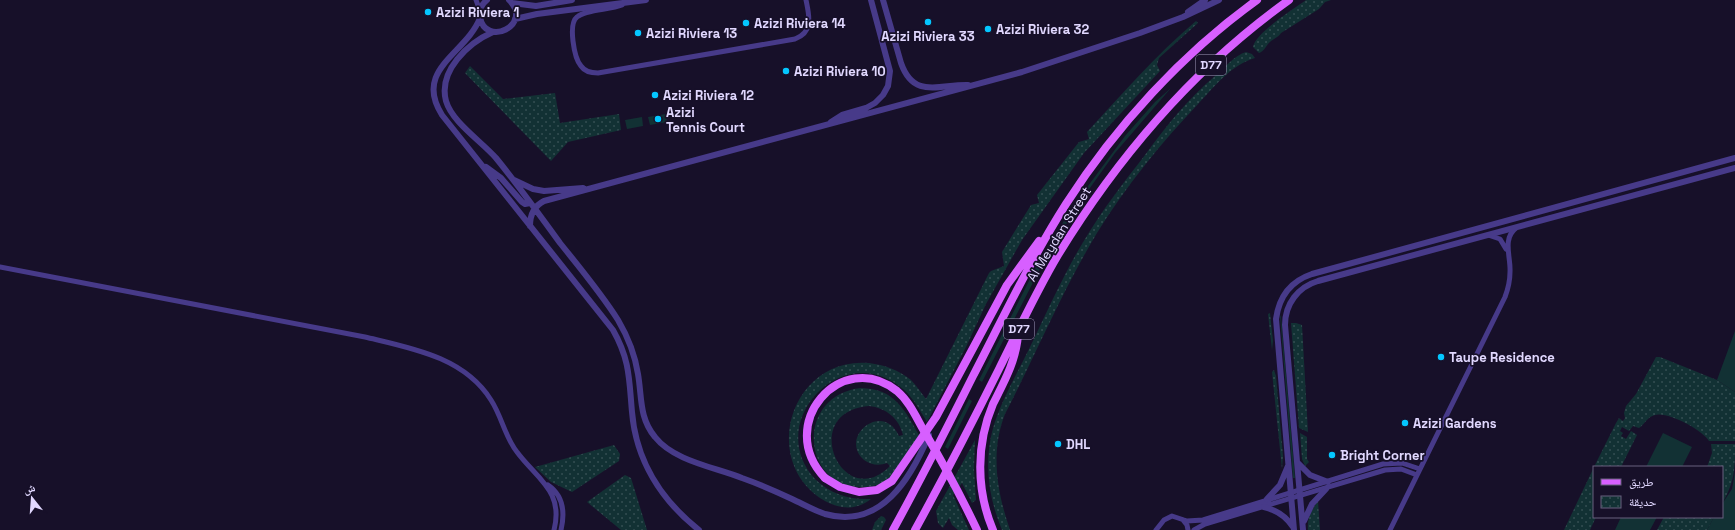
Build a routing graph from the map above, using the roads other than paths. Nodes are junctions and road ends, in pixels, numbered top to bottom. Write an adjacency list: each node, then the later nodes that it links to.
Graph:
1 (476, 0): 14 (street)
2 (487, 0): 14 (street)
3 (572, 0): 12 (street)
4 (646, 0): 13 (street)
5 (806, 0): 13 (street)
6 (871, 0): 19 (street)
7 (883, 0): 18 (street)
8 (1205, 0): 15 (street)
9 (1219, 0): 15 (street)
10 (1257, 0): 29 (main road, Al Meydan Street / D77)
11 (1289, 0): 37 (main road, Al Meydan Street / D77)
12 (511, 2): 16 (street)
13 (625, 3): 16 (street)
14 (480, 15): 17 (street); 21 (street)
15 (1183, 17): 18 (street)
16 (515, 19): 17 (street)
17 (493, 32): 23 (street)
18 (974, 86): 19 (street)
19 (826, 125): 24 (street)
20 (1735, 158): 31 (street)
21 (483, 165): 25 (street); 27 (street)
22 (1735, 168): 28 (street)
23 (512, 180): 24 (street); 25 (street)
24 (590, 188): 26 (street)
25 (530, 202): 26 (street)
26 (534, 209): 27 (street); 38 (street)
27 (530, 226): 57 (street)
28 (1517, 227): 30 (street); 33 (street)
29 (1050, 229): 38 (main road); 58 (main road, Al Meydan Street / D77)
30 (1488, 235): 32 (street); 33 (street)
31 (1430, 242): 32 (street); 35 (street)
32 (1432, 250): 36 (street)
33 (1510, 259): 41 (street)
34 (0, 267): 44 (street)
35 (1280, 303): 36 (street); 40 (street)
36 (1288, 307): 39 (street)
37 (1018, 331): 46 (main road, Al Meydan Street / D77); 62 (main road)
38 (936, 416): 61 (main road, bridge)
39 (1298, 462): 43 (street); 47 (street)
40 (1289, 465): 48 (street); 49 (street)
41 (1420, 469): 42 (street); 43 (street)
42 (1417, 475): 45 (street); 65 (street)
43 (1328, 482): 47 (street)
44 (546, 483): 55 (street); 56 (street)
45 (1326, 489): 47 (street); 52 (street)
46 (937, 490): 59 (main road, Al Meydan Street / D77); 60 (main road)
47 (1301, 493): 48 (street); 52 (street)
48 (1291, 496): 49 (street); 50 (street); 54 (street)
49 (1268, 499): 51 (street)
50 (1264, 507): 54 (street); 64 (street)
51 (1183, 520): 53 (street); 63 (street)
52 (1303, 528)
53 (1158, 529)
54 (1294, 529)
55 (554, 530)
56 (561, 530)
57 (699, 530)
58 (893, 530)
59 (915, 530)
60 (921, 530)
61 (977, 530)
62 (993, 530)
63 (1188, 530)
64 (1194, 530)
65 (1390, 530)

